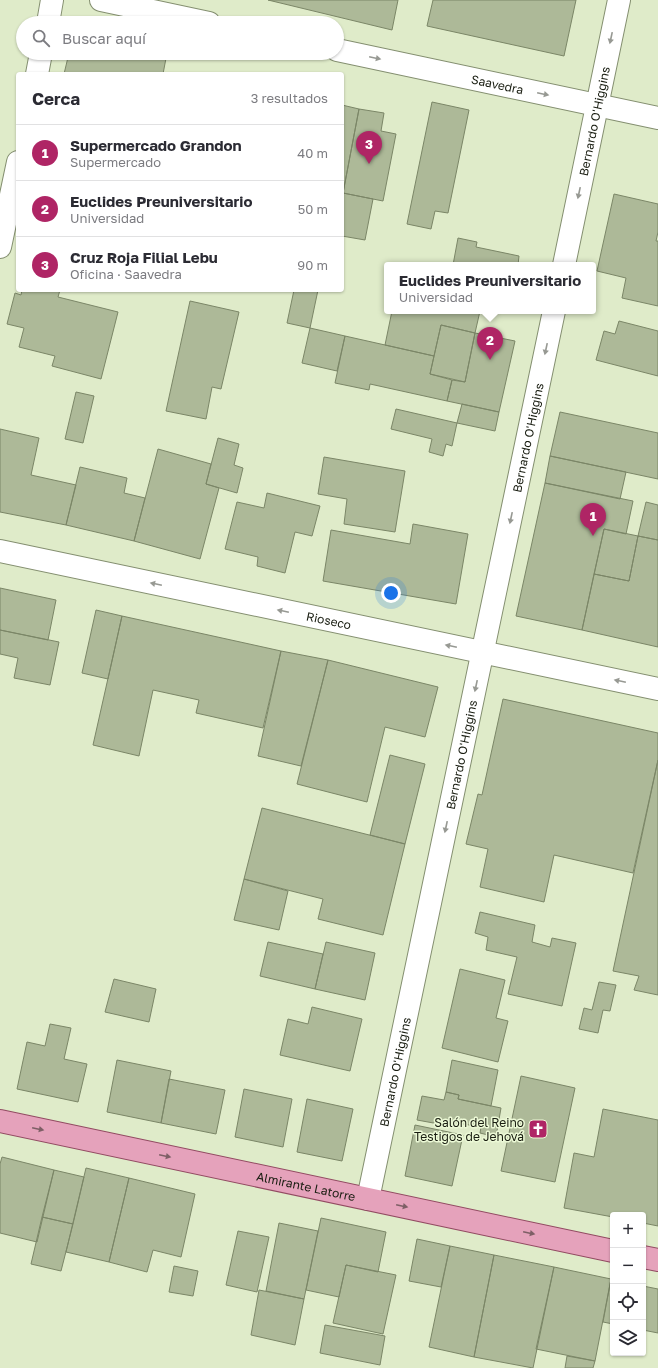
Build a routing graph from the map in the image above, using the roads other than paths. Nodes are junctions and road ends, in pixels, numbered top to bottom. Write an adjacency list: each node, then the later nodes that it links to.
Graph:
1 (52, 0): 4 (street)
2 (101, 0): 5 (street)
3 (619, 0): 9 (street, Bernardo O'Higgins, one-way to 9)
4 (49, 16)
5 (176, 16)
6 (344, 51): 9 (street, Saavedra, one-way to 9)
7 (40, 60): 8 (street)
8 (37, 72)
9 (597, 105): 10 (street, Saavedra); 13 (street, Bernardo O'Higgins, one-way to 13)
10 (658, 118)
11 (16, 171): 12 (street)
12 (0, 247)
13 (565, 262)
14 (553, 314): 16 (street, Bernardo O'Higgins, one-way to 16)
15 (0, 552): 16 (street, Rioseco, one-way to 15)
16 (483, 652): 17 (street, Rioseco, one-way to 16); 19 (street, Bernardo O'Higgins, one-way to 19)
17 (658, 689)
18 (0, 1121): 19 (main road, Almirante Latorre, one-way to 19)
19 (368, 1199): 20 (main road, Almirante Latorre, one-way to 20)
20 (610, 1250)
21 (646, 1258): 22 (main road)
22 (658, 1260)

